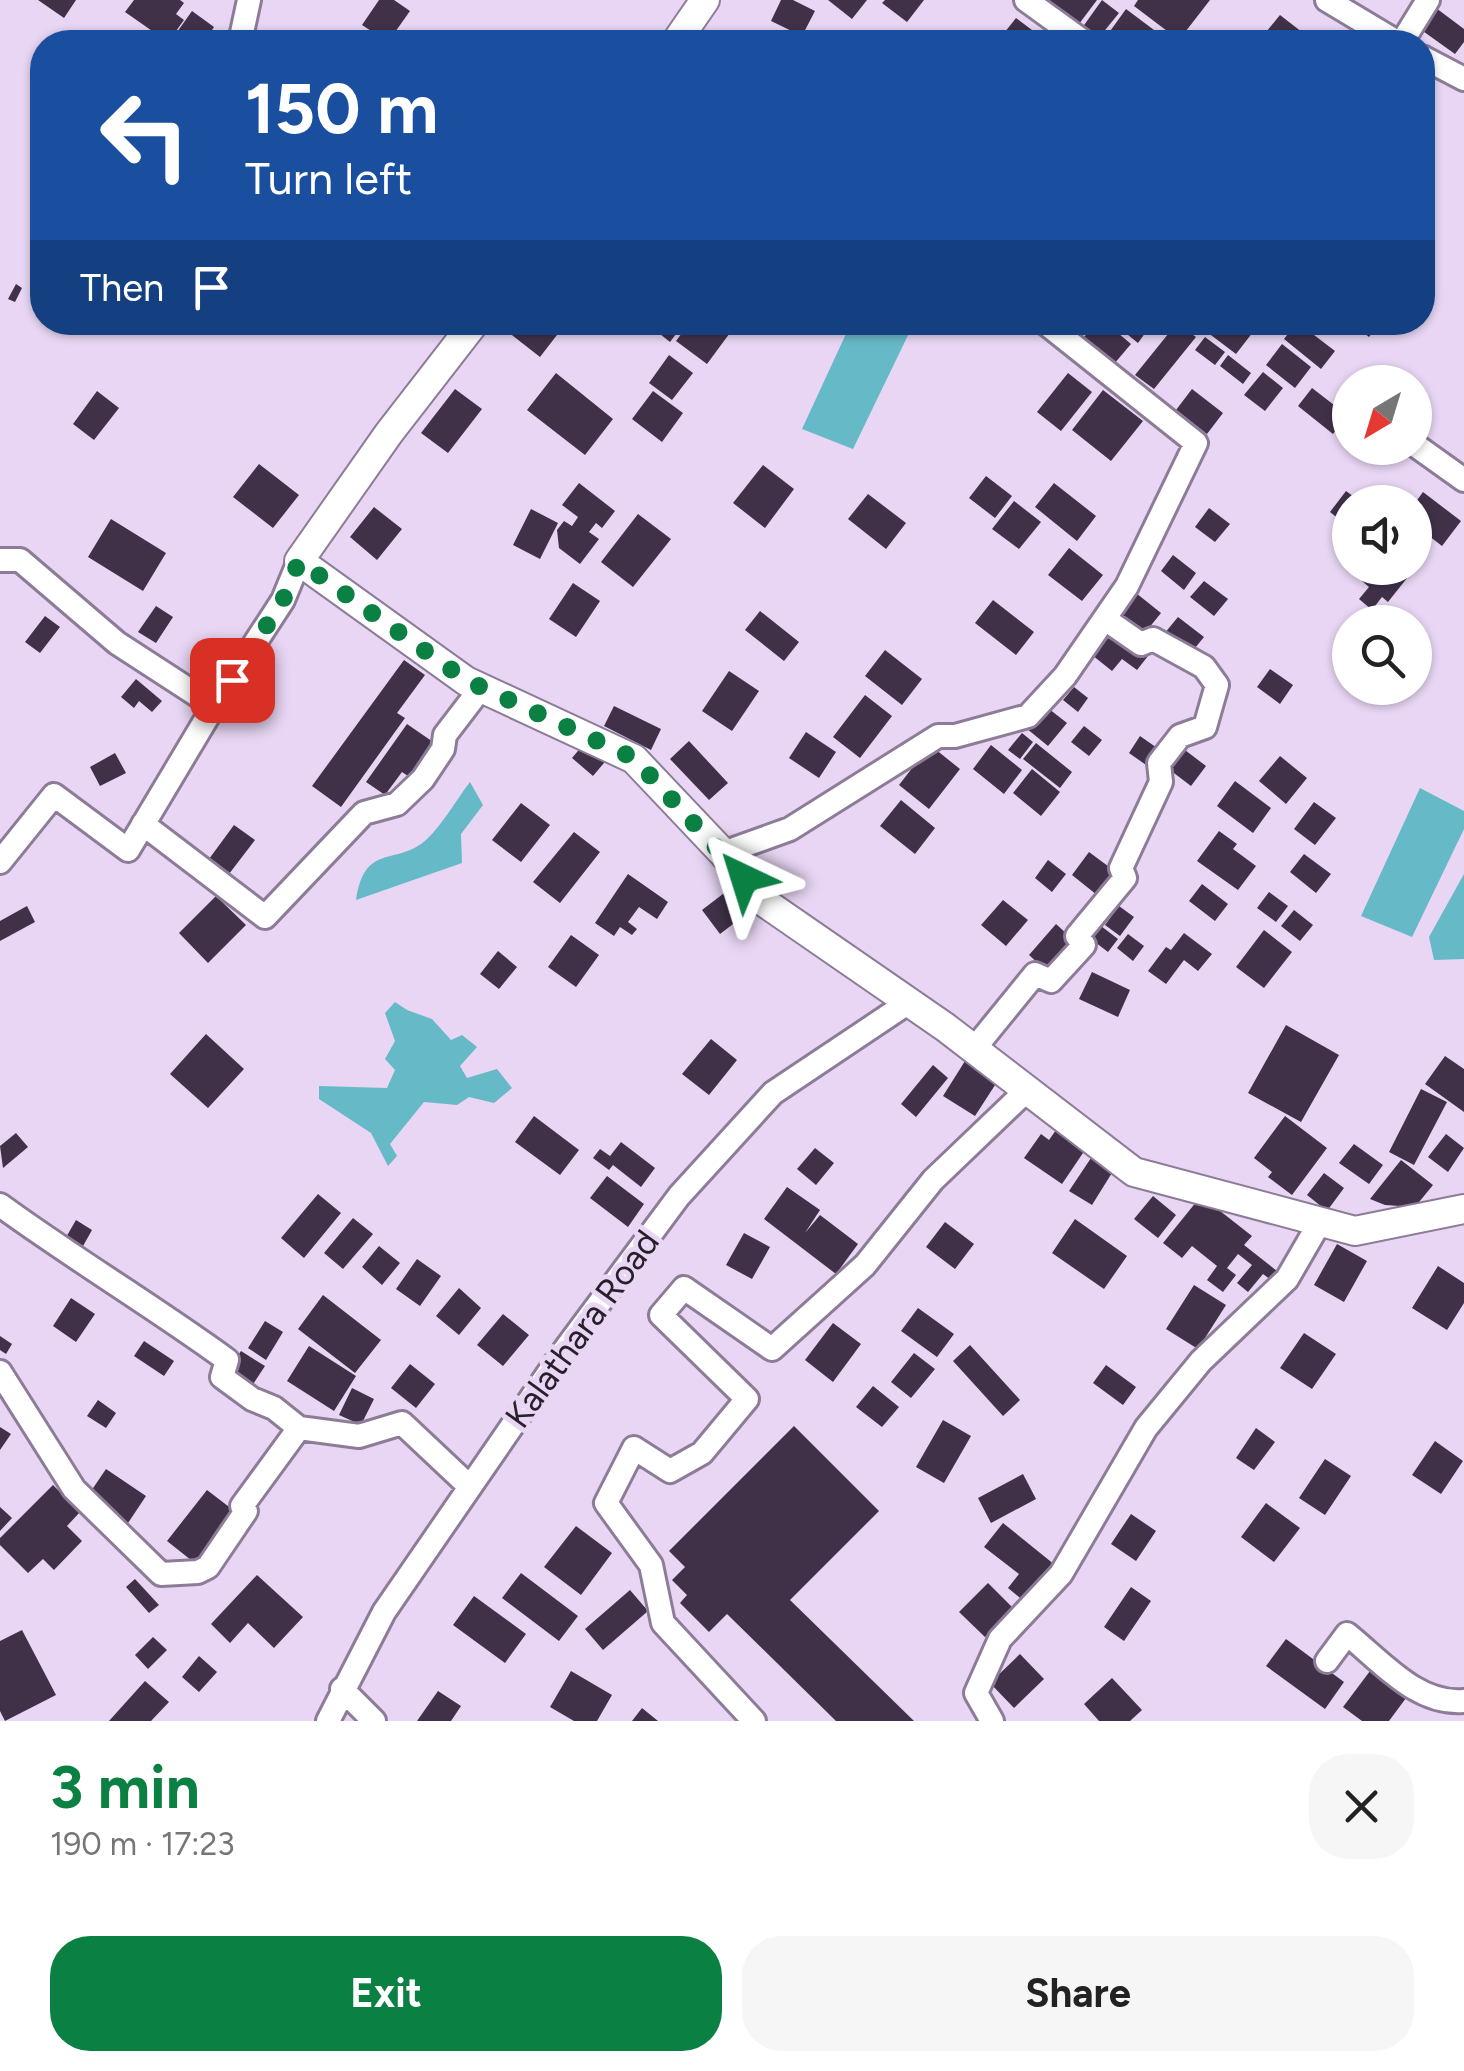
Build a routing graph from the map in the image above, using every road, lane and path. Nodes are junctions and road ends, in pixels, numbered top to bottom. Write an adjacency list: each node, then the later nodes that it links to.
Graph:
1 (249, 0): 6 (street)
2 (704, 0): 7 (street)
3 (1026, 0): 8 (street)
4 (1327, 0): 9 (street)
5 (1428, 0): 10 (street)
6 (243, 30)
7 (684, 30)
8 (1067, 30)
9 (1378, 30)
10 (1407, 30)
11 (1435, 63): 12 (street)
12 (1464, 78)
13 (465, 335): 18 (street)
14 (1060, 335): 19 (street)
15 (1432, 457): 16 (street)
16 (1464, 480)
17 (0, 560): 21 (street)
18 (299, 561): 20 (street); 21 (street)
19 (1104, 619): 23 (street); 26 (street)
20 (480, 688): 22 (street); 23 (street)
21 (214, 706): 22 (street)
22 (144, 824): 24 (street)
23 (723, 853): 25 (street)
24 (0, 862)
25 (909, 1002): 26 (street); 33 (street, Kalathara Road)
26 (974, 1049): 27 (street)
27 (1026, 1090): 30 (street); 39 (street)
28 (0, 1205): 32 (street)
29 (1464, 1208): 30 (street)
30 (1320, 1222): 40 (street)
31 (0, 1372): 32 (street)
32 (299, 1428): 33 (street)
33 (470, 1487): 35 (street, Kalathara Road)
34 (1327, 1661): 36 (street)
35 (342, 1689): 37 (street, Kalathara Road); 38 (street)
36 (1464, 1701)
37 (328, 1721)
38 (374, 1721)
39 (754, 1721)
40 (992, 1721)

